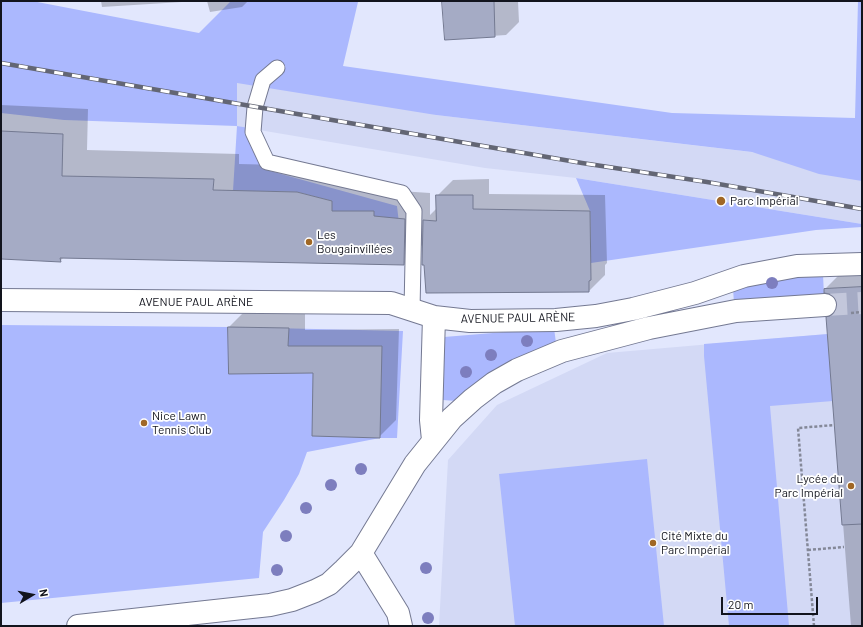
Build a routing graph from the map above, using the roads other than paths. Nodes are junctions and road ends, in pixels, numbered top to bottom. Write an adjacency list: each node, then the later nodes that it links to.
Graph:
1 (277, 68): 5 (lane)
2 (862, 264): 6 (street, AVENUE PAUL ARÈNE)
3 (1, 300): 5 (street, AVENUE PAUL ARÈNE)
4 (825, 305): 7 (street)
5 (412, 310): 6 (street, AVENUE PAUL ARÈNE)
6 (434, 317): 7 (street)
7 (433, 440): 8 (street)
8 (361, 553): 9 (street); 10 (street)
9 (78, 626)
10 (401, 626)

